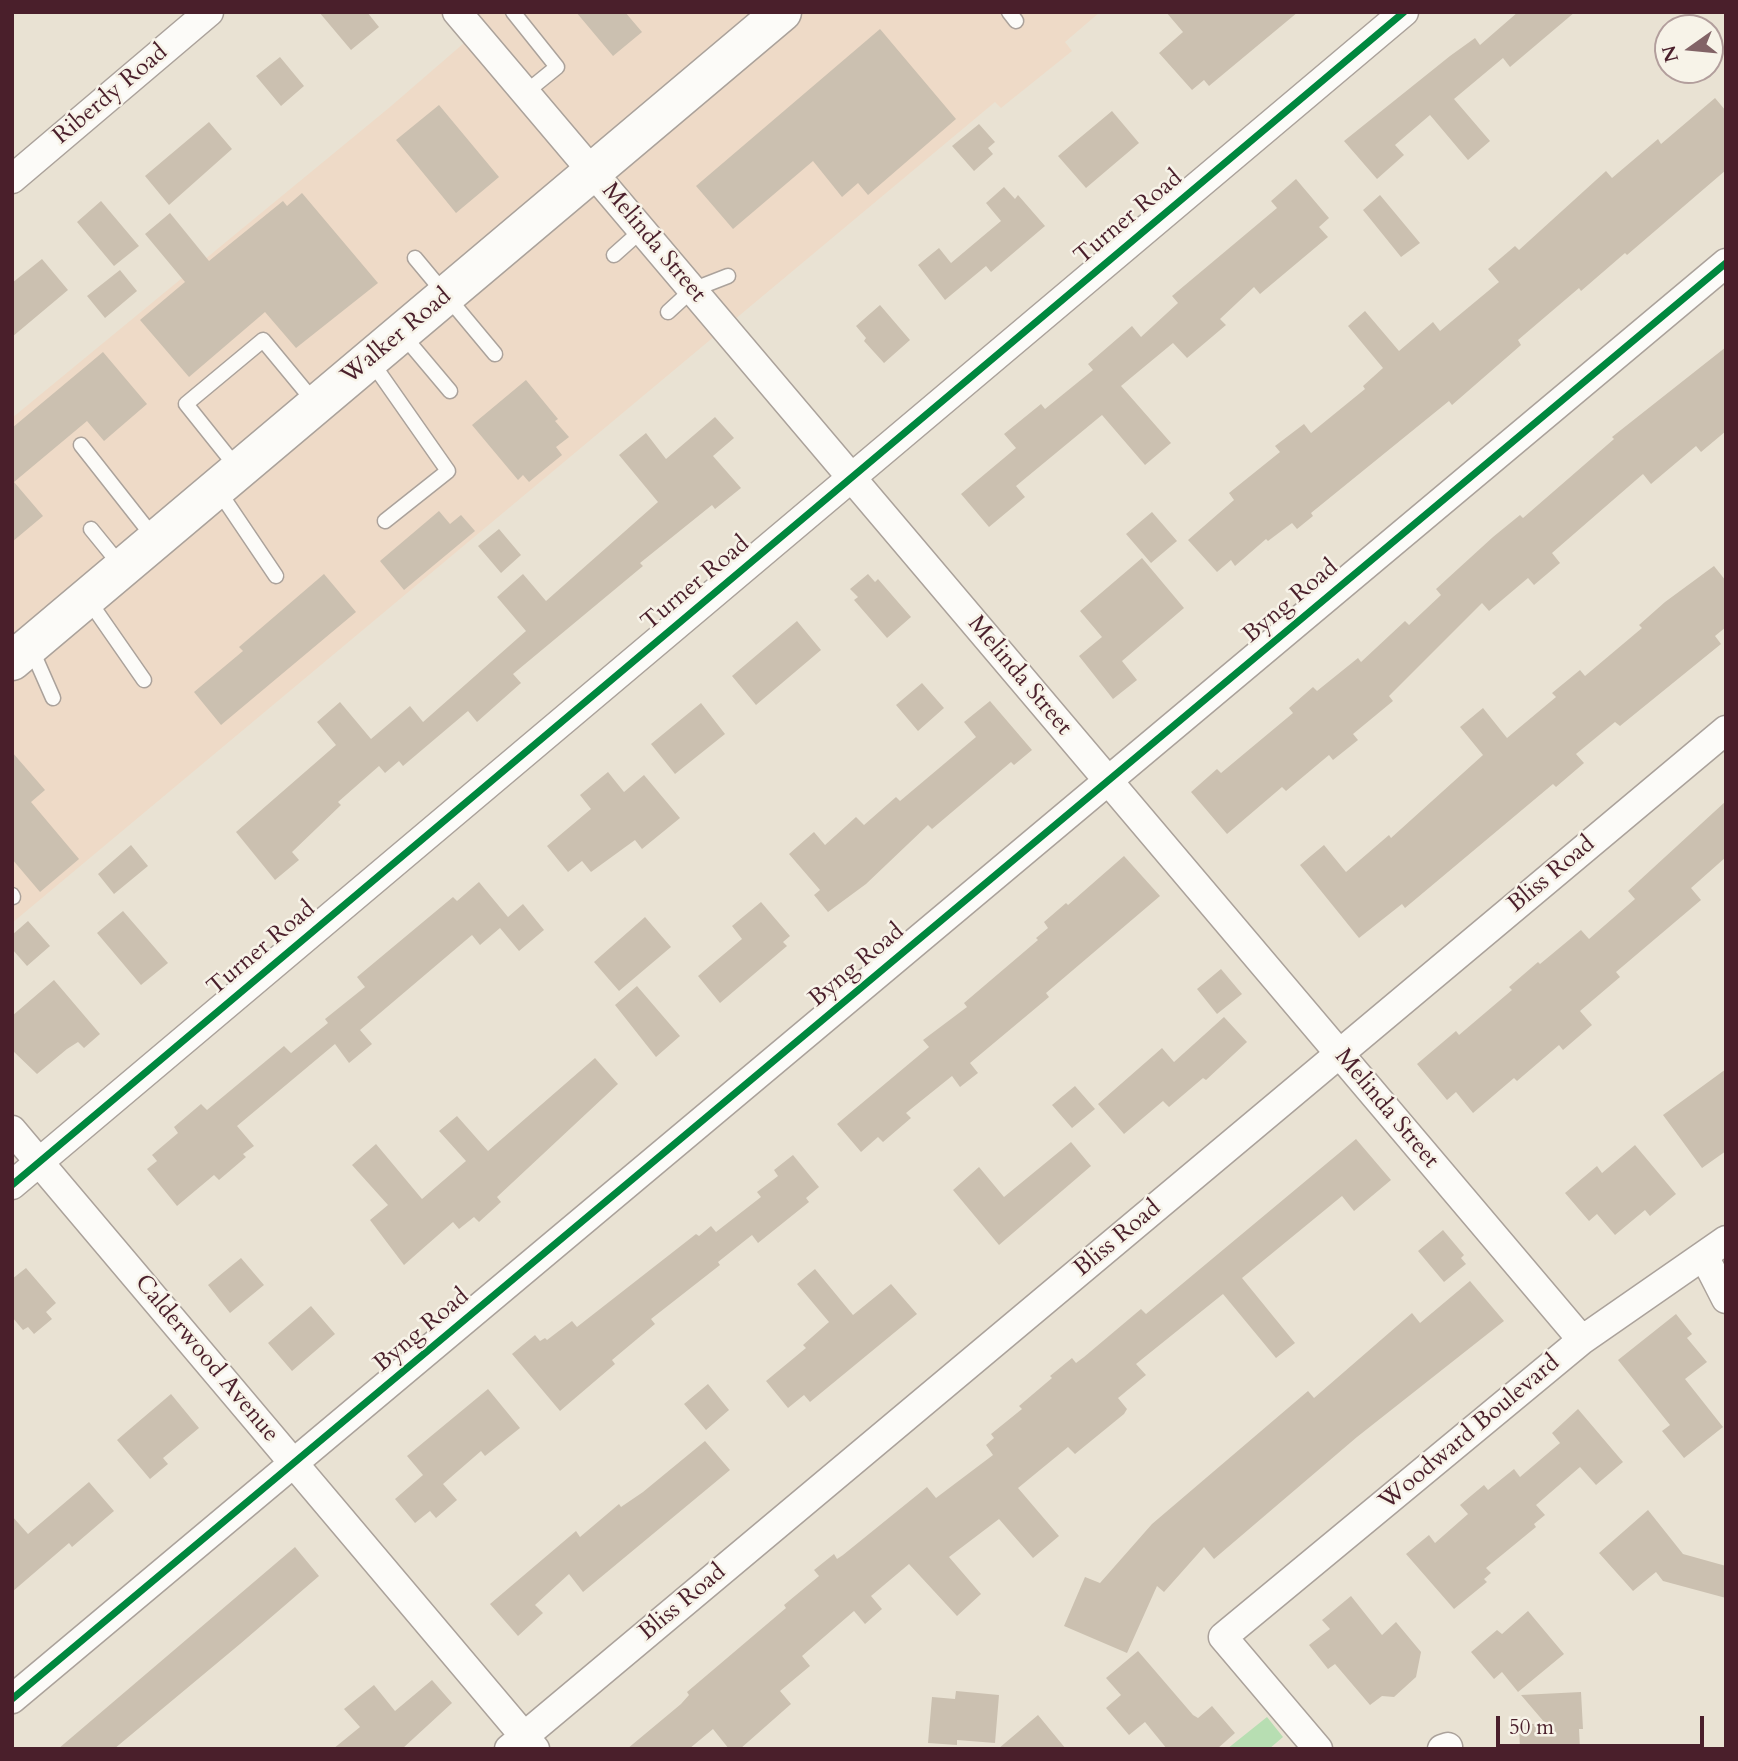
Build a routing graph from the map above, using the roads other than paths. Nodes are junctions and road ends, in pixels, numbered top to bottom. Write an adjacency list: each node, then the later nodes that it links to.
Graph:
1 (209, 12): 8 (street, Riberdy Road)
2 (457, 12): 6 (street, Melinda Street)
3 (513, 12): 6 (lane)
4 (1404, 12): 23 (street, Turner Road)
5 (770, 16): 7 (main road, Walker Road)
6 (525, 93): 7 (street, Melinda Street)
7 (593, 172): 9 (street, Melinda Street); 15 (main road, Walker Road)
8 (12, 178)
9 (642, 230): 10 (lane); 14 (street, Melinda Street)
10 (614, 256)
11 (415, 258): 15 (lane)
12 (1726, 263): 35 (street, Byng Road)
13 (728, 276): 14 (lane)
14 (692, 290): 16 (lane); 23 (street, Melinda Street)
15 (449, 294): 17 (main road, Walker Road); 18 (lane)
16 (668, 312)
17 (401, 333): 19 (main road, Walker Road); 20 (lane)
18 (495, 354)
19 (370, 360): 21 (main road, Walker Road); 25 (lane)
20 (450, 391)
21 (316, 405): 24 (main road, Walker Road); 24 (lane)
22 (80, 445): 27 (lane)
23 (851, 478): 35 (street, Melinda Street); 38 (street, Turner Road)
24 (228, 479): 27 (main road, Walker Road); 29 (lane)
25 (386, 521)
26 (91, 529): 28 (lane)
27 (156, 540): 28 (main road, Walker Road)
28 (123, 568): 30 (main road, Walker Road)
29 (276, 576)
30 (88, 598): 31 (main road, Walker Road); 32 (lane)
31 (21, 653): 33 (lane)
32 (144, 680)
33 (53, 698)
34 (1726, 730): 36 (street, Bliss Road)
35 (1108, 781): 36 (street, Melinda Street); 43 (street, Byng Road)
36 (1339, 1054): 42 (street, Melinda Street); 45 (street, Bliss Road)
37 (12, 1130): 38 (street, Calderwood Avenue)
38 (39, 1162): 39 (street, Turner Road); 43 (street, Calderwood Avenue)
39 (12, 1185)
40 (1715, 1248): 41 (street); 42 (street, Woodward Boulevard)
41 (1726, 1299)
42 (1582, 1340): 46 (street, Woodward Boulevard)
43 (294, 1463): 44 (street, Byng Road); 45 (street, Calderwood Avenue)
44 (12, 1699)
45 (523, 1745)
46 (1318, 1749)

